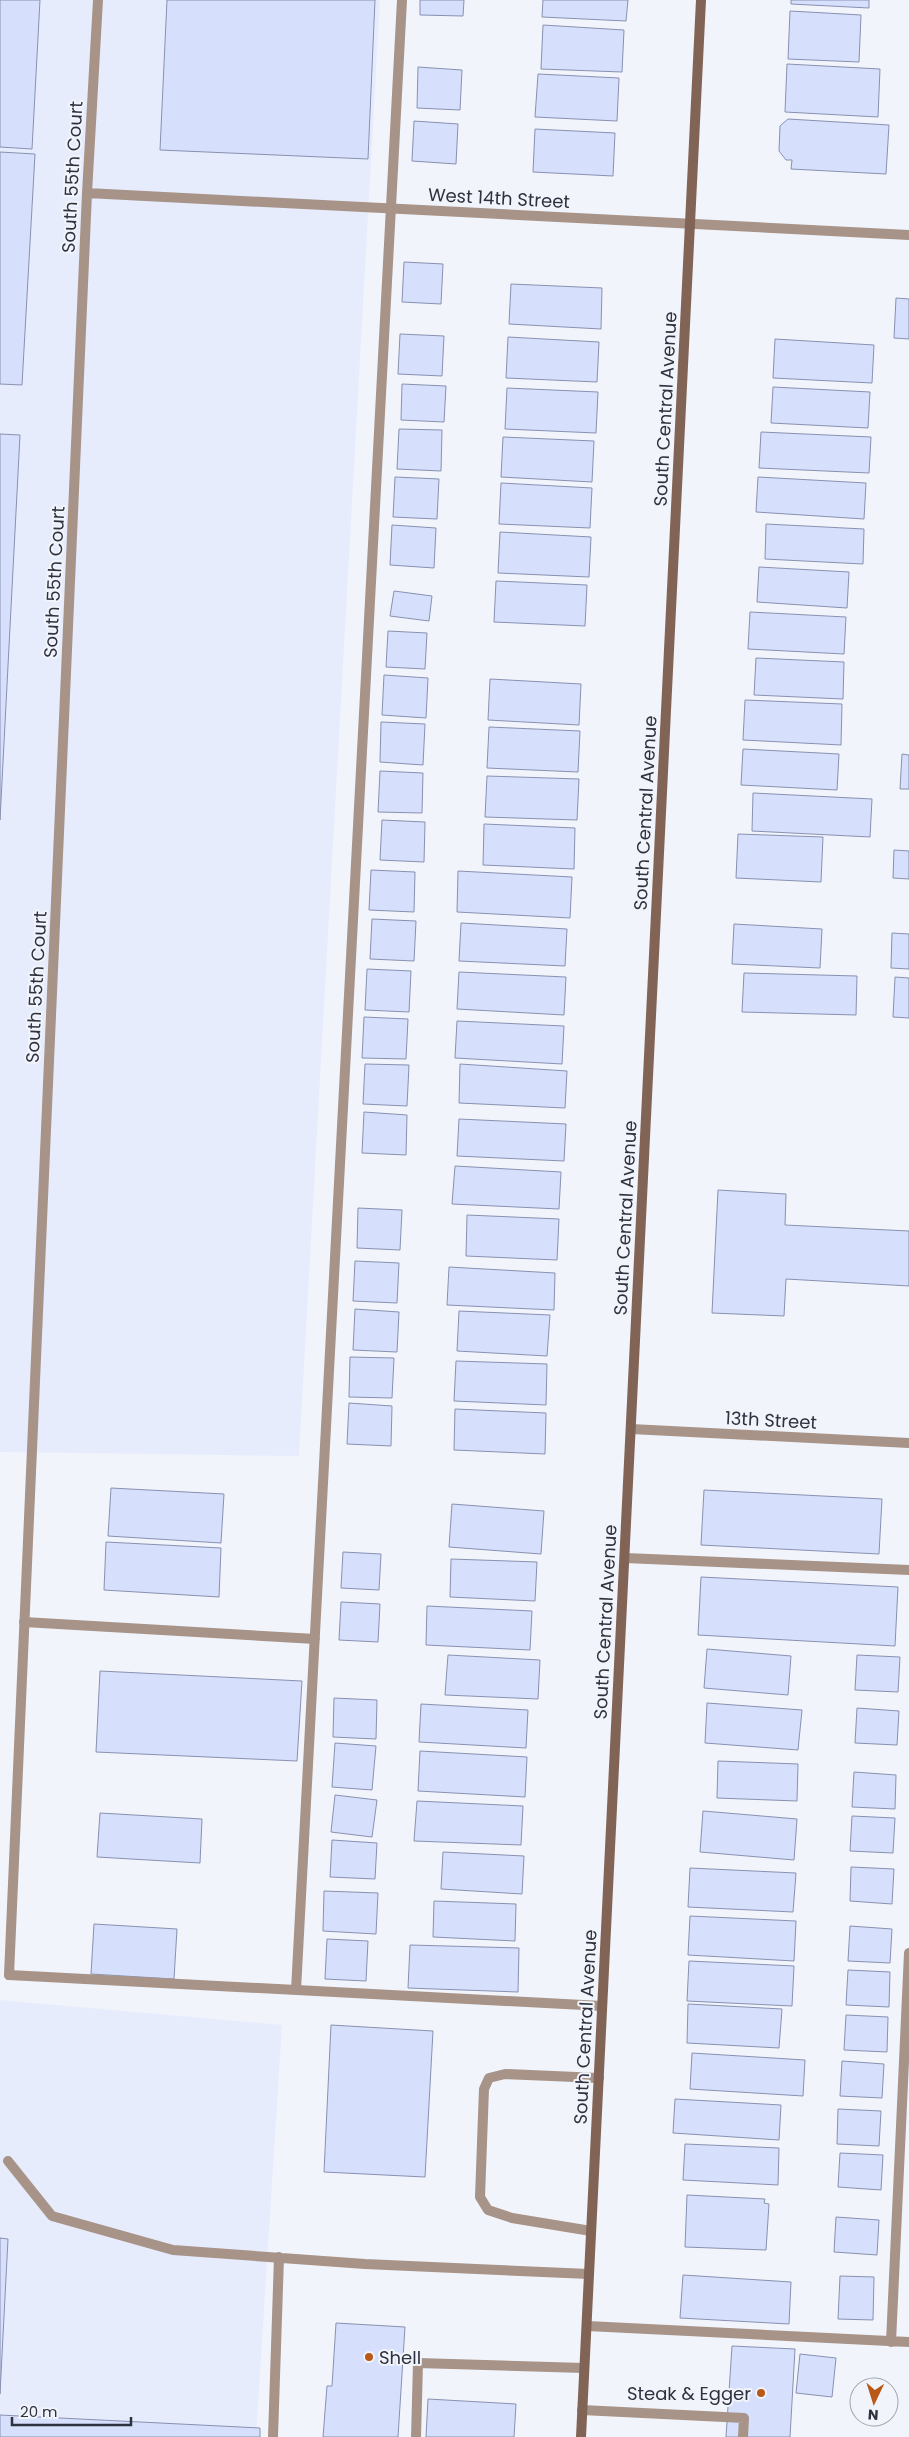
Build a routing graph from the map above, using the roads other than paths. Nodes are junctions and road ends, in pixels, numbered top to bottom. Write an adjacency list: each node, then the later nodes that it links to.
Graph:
1 (98, 0): 4 (street, South 55th Court)
2 (402, 0): 5 (street)
3 (701, 0): 6 (main road, South Central Avenue)
4 (87, 193): 5 (street, West 14th Street); 12 (street, South 55th Court)
5 (391, 208): 6 (street, West 14th Street); 13 (street)
6 (690, 224): 7 (street, West 14th Street); 8 (main road, South Central Avenue)
7 (909, 235)
8 (631, 1429): 9 (street, 13th Street); 10 (main road, South Central Avenue)
9 (909, 1443)
10 (625, 1558): 11 (street); 16 (main road, South Central Avenue)
11 (909, 1570)
12 (24, 1622): 13 (street); 15 (street, South 55th Court)
13 (315, 1639): 15 (street)
14 (909, 1953): 23 (street)
15 (296, 1990): 16 (street)
16 (602, 2006): 17 (main road, South Central Avenue)
17 (599, 2078): 19 (main road, South Central Avenue); 19 (street)
18 (8, 2161): 20 (street)
19 (592, 2231): 21 (main road, South Central Avenue)
20 (279, 2257): 21 (street); 27 (street)
21 (589, 2274): 22 (main road, South Central Avenue)
22 (587, 2326): 23 (street); 25 (main road, South Central Avenue)
23 (891, 2342): 24 (street)
24 (909, 2342)
25 (584, 2368): 26 (main road, South Central Avenue); 28 (street)
26 (582, 2410): 29 (main road, South Central Avenue); 30 (street)
27 (273, 2437)
28 (416, 2437)
29 (581, 2437)
30 (743, 2437)

